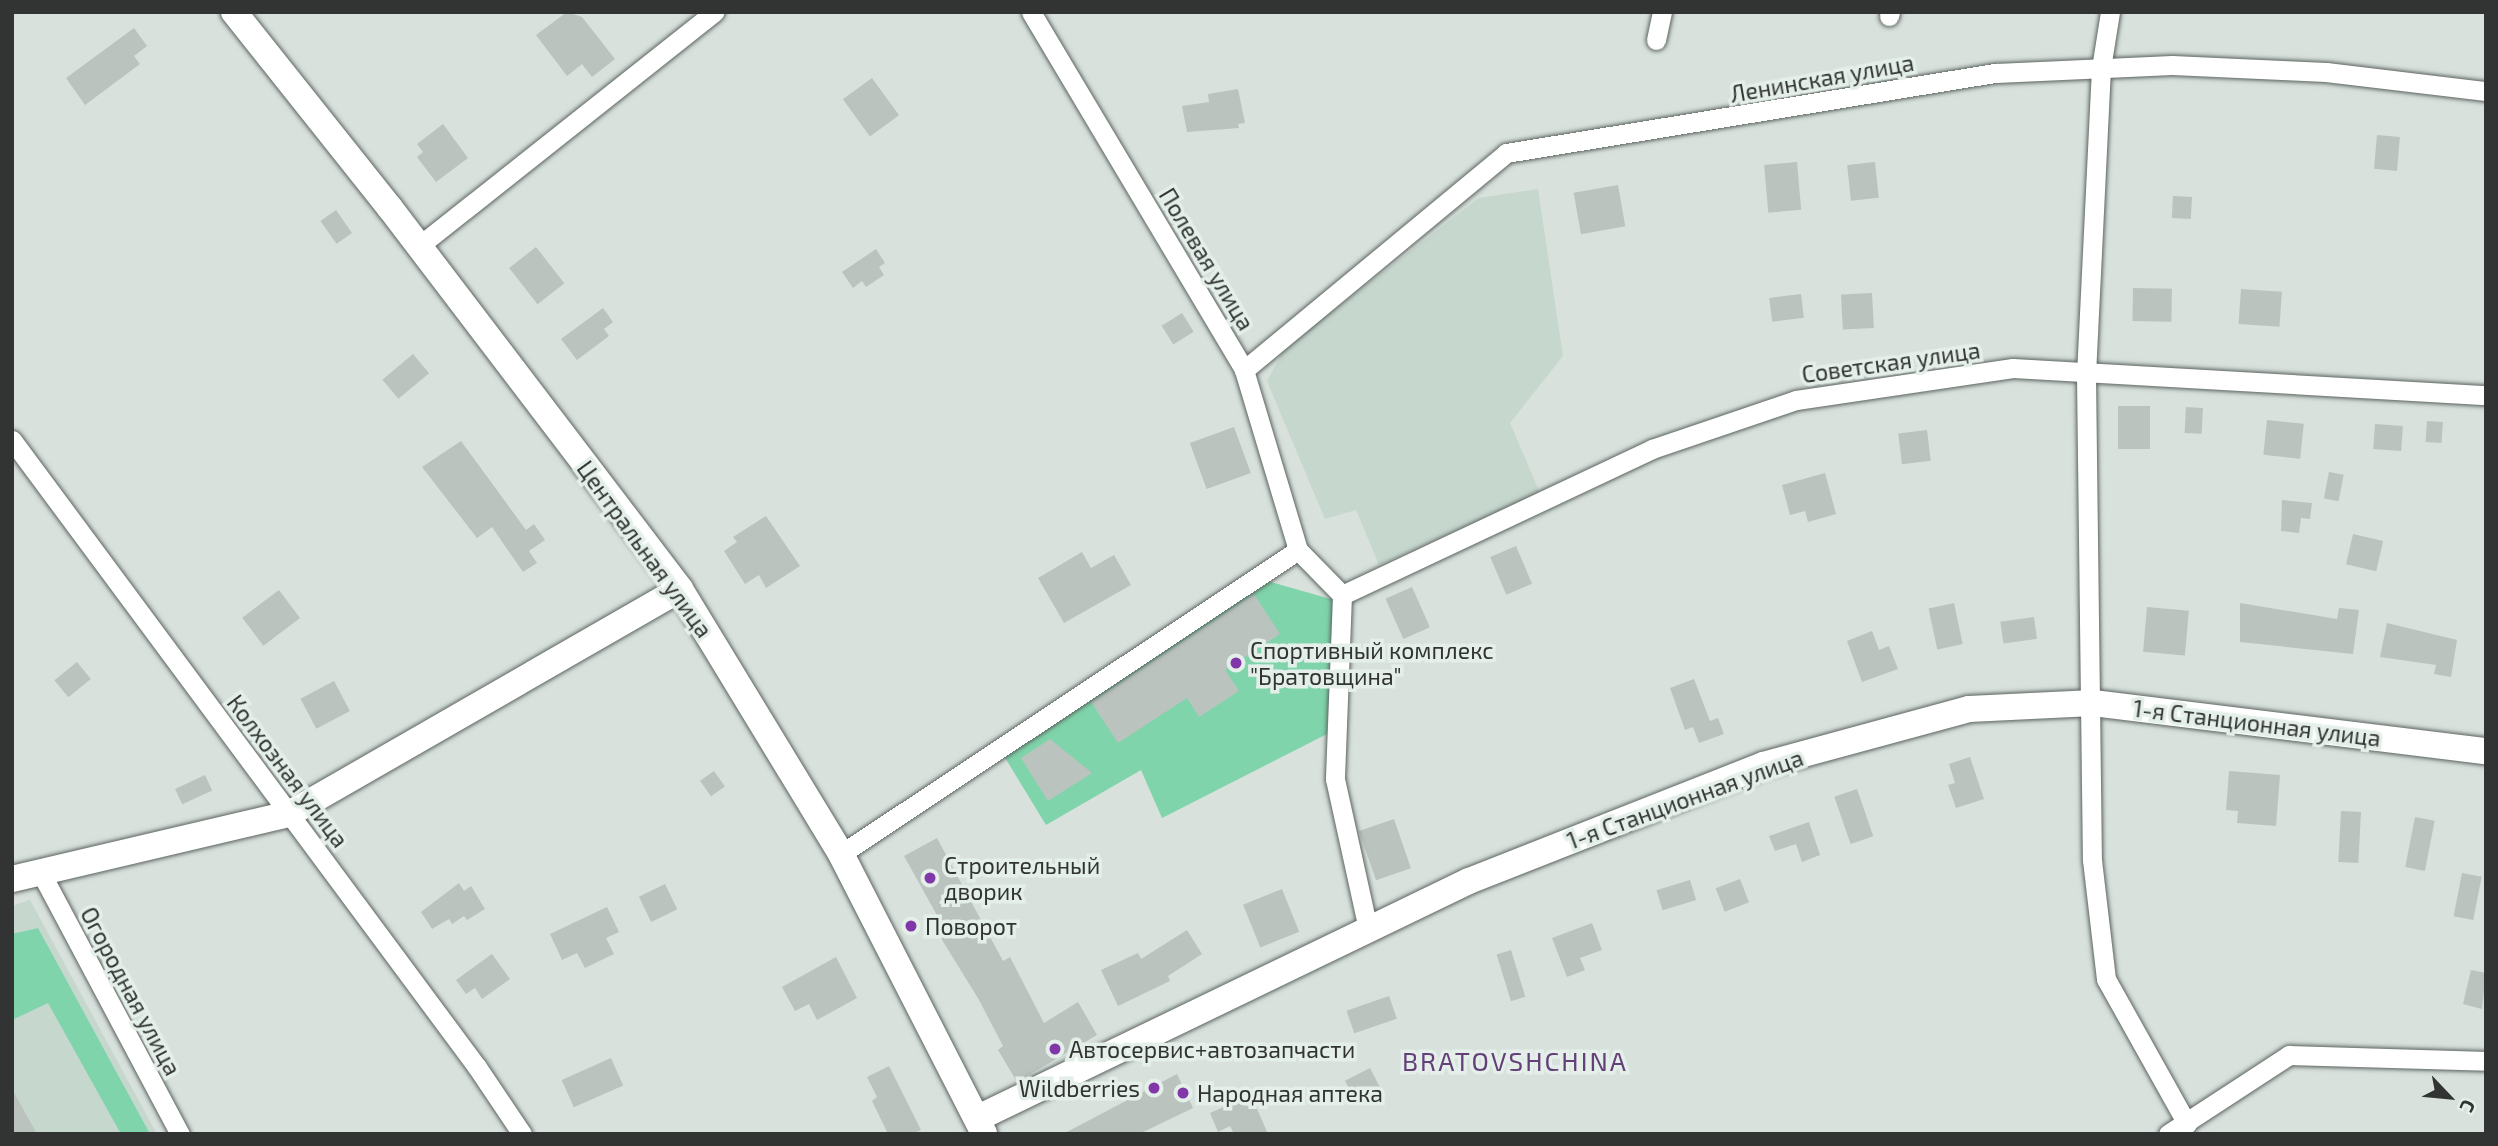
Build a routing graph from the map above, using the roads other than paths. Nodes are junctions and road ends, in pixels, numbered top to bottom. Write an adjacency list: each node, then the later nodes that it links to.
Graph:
1 (234, 12): 9 (main road, Центральная улица)
2 (1031, 12): 10 (street, Полевая улица)
3 (1662, 12): 6 (street)
4 (2110, 12): 7 (street)
5 (700, 16): 9 (street)
6 (1656, 40)
7 (2101, 68): 8 (street, Ленинская улица); 10 (street, Ленинская улица); 11 (street)
8 (2486, 91)
9 (419, 246): 15 (main road, Центральная улица)
10 (1244, 370): 14 (street, Полевая улица)
11 (2086, 375): 12 (street, Советская улица); 16 (street, Советская улица); 17 (street)
12 (2486, 395)
13 (12, 440): 19 (street, Колхозная улица)
14 (1298, 550): 16 (street); 20 (street)
15 (680, 589): 19 (main road); 20 (main road, Центральная улица)
16 (1342, 595): 23 (street)
17 (2093, 703): 18 (main road, 1-я Станционная улица); 23 (main road, 1-я Станционная улица); 25 (street)
18 (2486, 751)
19 (289, 814): 21 (main road); 28 (street, Колхозная улица)
20 (841, 855): 26 (main road, Центральная улица)
21 (40, 871): 22 (main road); 27 (street, Огородная улица)
22 (12, 879)
23 (1368, 929): 26 (main road, 1-я Станционная улица)
24 (2486, 1061): 25 (street)
25 (2188, 1124): 29 (street)
26 (981, 1126)
27 (180, 1134)
28 (522, 1134)
29 (2168, 1134)

